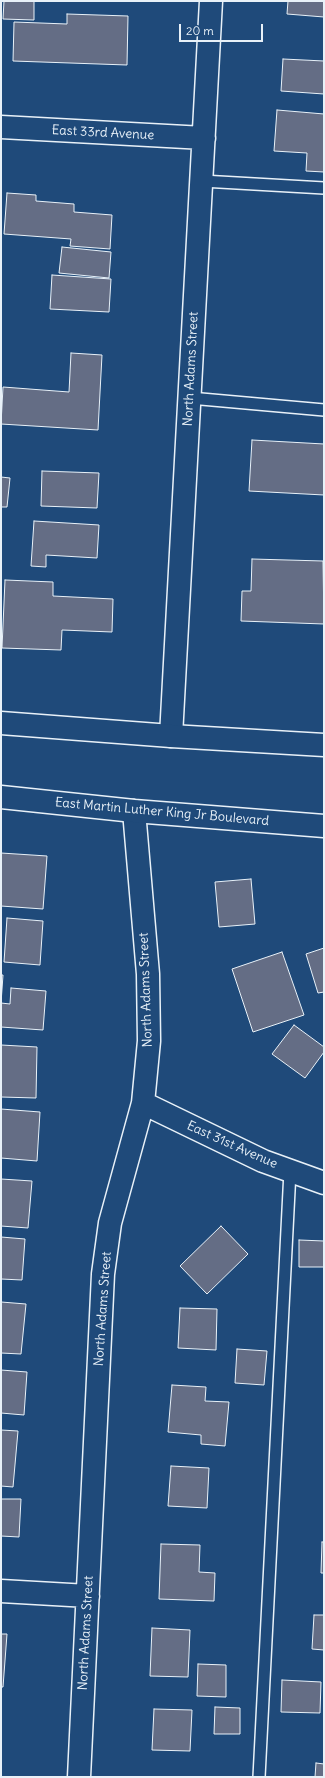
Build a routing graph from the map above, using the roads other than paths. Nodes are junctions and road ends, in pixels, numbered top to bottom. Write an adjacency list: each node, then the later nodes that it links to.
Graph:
1 (210, 1): 3 (street, North Adams Street)
2 (1, 127): 3 (street, East 33rd Avenue)
3 (204, 138): 4 (street, North Adams Street)
4 (202, 181): 5 (lane); 6 (street, North Adams Street)
5 (324, 188)
6 (190, 398): 7 (lane); 9 (street, North Adams Street)
7 (324, 410)
8 (1, 723): 9 (street)
9 (170, 736): 10 (street)
10 (324, 745)
11 (1, 796): 12 (street, East Martin Luther King Jr Boulevard)
12 (134, 811): 13 (street, East Martin Luther King Jr Boulevard); 14 (street, North Adams Street)
13 (324, 826)
14 (143, 1103): 15 (street, East 31st Avenue); 18 (street, North Adams Street)
15 (290, 1171): 16 (street, East 31st Avenue); 20 (lane)
16 (324, 1183)
17 (1, 1591): 18 (street)
18 (88, 1596): 19 (street, North Adams Street)
19 (79, 1777)
20 (259, 1777)

